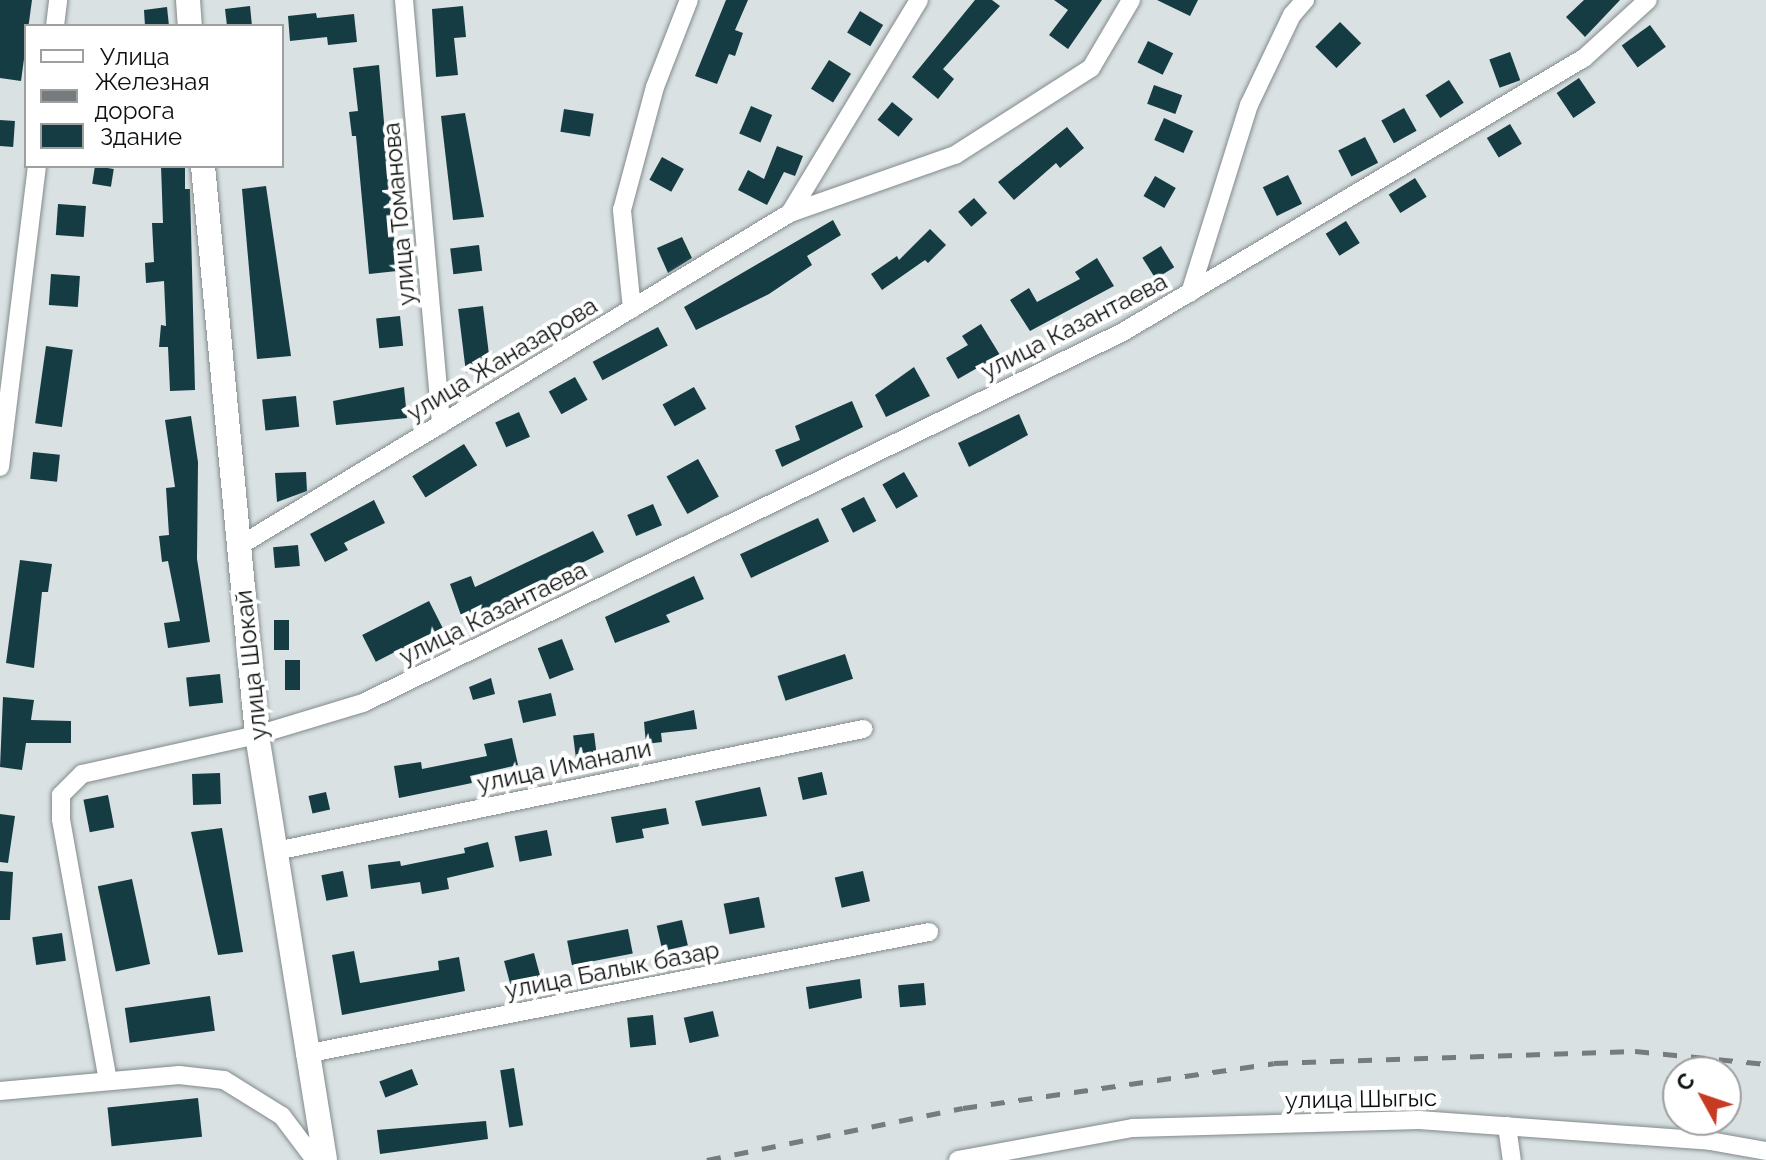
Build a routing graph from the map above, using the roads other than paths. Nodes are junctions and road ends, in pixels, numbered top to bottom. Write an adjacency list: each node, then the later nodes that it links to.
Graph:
1 (58, 0): 9 (street)
2 (188, 0): 10 (street)
3 (404, 0): 16 (street, улица Томанова)
4 (689, 0): 15 (street)
5 (919, 0): 13 (street, улица Жаназарова)
6 (1131, 0): 13 (street, улица Жаназарова)
7 (1305, 0): 14 (street, улица Казантаева)
8 (1648, 0): 14 (street, улица Казантаева)
9 (55, 24)
10 (190, 24)
11 (37, 168): 17 (street)
12 (203, 168): 18 (street, улица Шокай)
13 (790, 213): 15 (street, улица Жаназарова)
14 (1190, 293): 20 (street, улица Казантаева)
15 (632, 309): 16 (street, улица Жаназарова)
16 (441, 424): 18 (street, улица Жаназарова)
17 (0, 467)
18 (239, 546): 20 (street, улица Шокай)
19 (863, 729): 21 (street, улица Иманали)
20 (257, 735): 21 (street, улица Шокай); 24 (street, улица Казантаева)
21 (276, 851): 23 (street, улица Шокай)
22 (929, 932): 23 (street, улица Балык базар)
23 (305, 1054): 29 (street, улица Шокай)
24 (108, 1081): 25 (street); 28 (street)
25 (0, 1091)
26 (1507, 1126): 27 (street, улица Шыгыс); 30 (street, улица Шыгыс); 31 (street)
27 (1766, 1151)
28 (315, 1160)
29 (325, 1160)
30 (958, 1160)
31 (1512, 1160)

